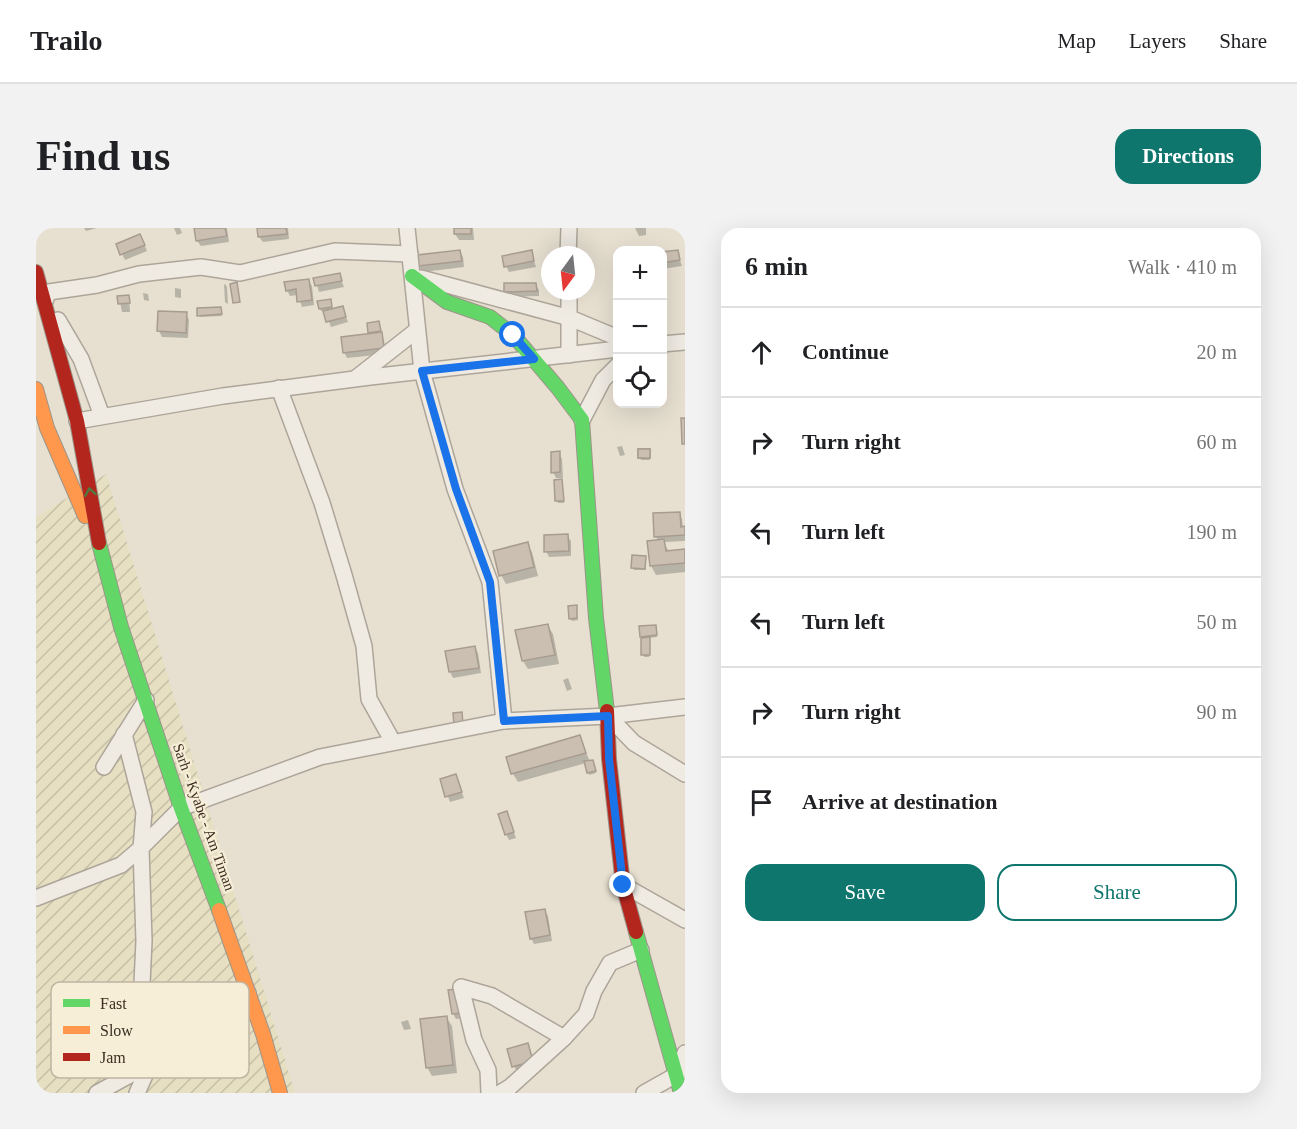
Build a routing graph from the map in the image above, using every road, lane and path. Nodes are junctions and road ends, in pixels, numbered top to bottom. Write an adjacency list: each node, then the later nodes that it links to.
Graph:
1 (407, 228): 4 (street)
2 (569, 228): 3 (street)
3 (568, 246)
4 (410, 254): 6 (street); 7 (street)
5 (36, 272): 7 (main road, Sarh - Kyabe - Am Timan)
6 (412, 276): 9 (street); 10 (street); 16 (main road)
7 (42, 293): 22 (street); 24 (main road, Sarh - Kyabe - Am Timan)
8 (569, 300): 9 (street)
9 (570, 318): 11 (street); 15 (street)
10 (417, 330): 18 (street); 19 (street)
11 (613, 336)
12 (685, 342): 13 (street)
13 (667, 344)
14 (613, 350): 15 (street)
15 (568, 355): 16 (street)
16 (534, 359): 18 (street); 23 (main road)
17 (613, 370): 23 (street)
18 (422, 371): 19 (street); 29 (street)
19 (356, 379): 20 (street)
20 (279, 388): 22 (street); 31 (street)
21 (36, 389): 25 (main road, Sarh - Kyabe - Am Timan)
22 (102, 416): 24 (street)
23 (582, 420): 28 (main road)
24 (77, 421): 25 (main road, Sarh - Kyabe - Am Timan, one-way to 24)
25 (100, 550): 26 (main road, Sarh - Kyabe - Am Timan)
26 (146, 700): 30 (street); 34 (main road, Sarh - Kyabe - Am Timan)
27 (685, 707): 28 (street)
28 (608, 716): 29 (street); 33 (street); 36 (main road)
29 (504, 721): 31 (street)
30 (124, 734): 32 (street); 35 (street)
31 (393, 742): 34 (street)
32 (104, 767)
33 (685, 774)
34 (181, 808): 35 (street); 41 (main road, Sarh - Kyabe - Am Timan)
35 (141, 848): 37 (street); 40 (street)
36 (623, 885): 38 (street); 39 (main road)
37 (36, 898)
38 (685, 920)
39 (641, 950): 43 (street); 45 (main road)
40 (142, 982)
41 (244, 982)
42 (249, 996): 50 (main road, Sarh - Kyabe - Am Timan)
43 (564, 1038): 51 (street); 52 (street)
44 (685, 1053): 45 (street)
45 (681, 1074): 53 (street); 54 (main road)
46 (124, 1078): 48 (street)
47 (144, 1078): 49 (street)
48 (97, 1093)
49 (137, 1093)
50 (280, 1093)
51 (489, 1093)
52 (500, 1093)
53 (644, 1093)
54 (681, 1093)

